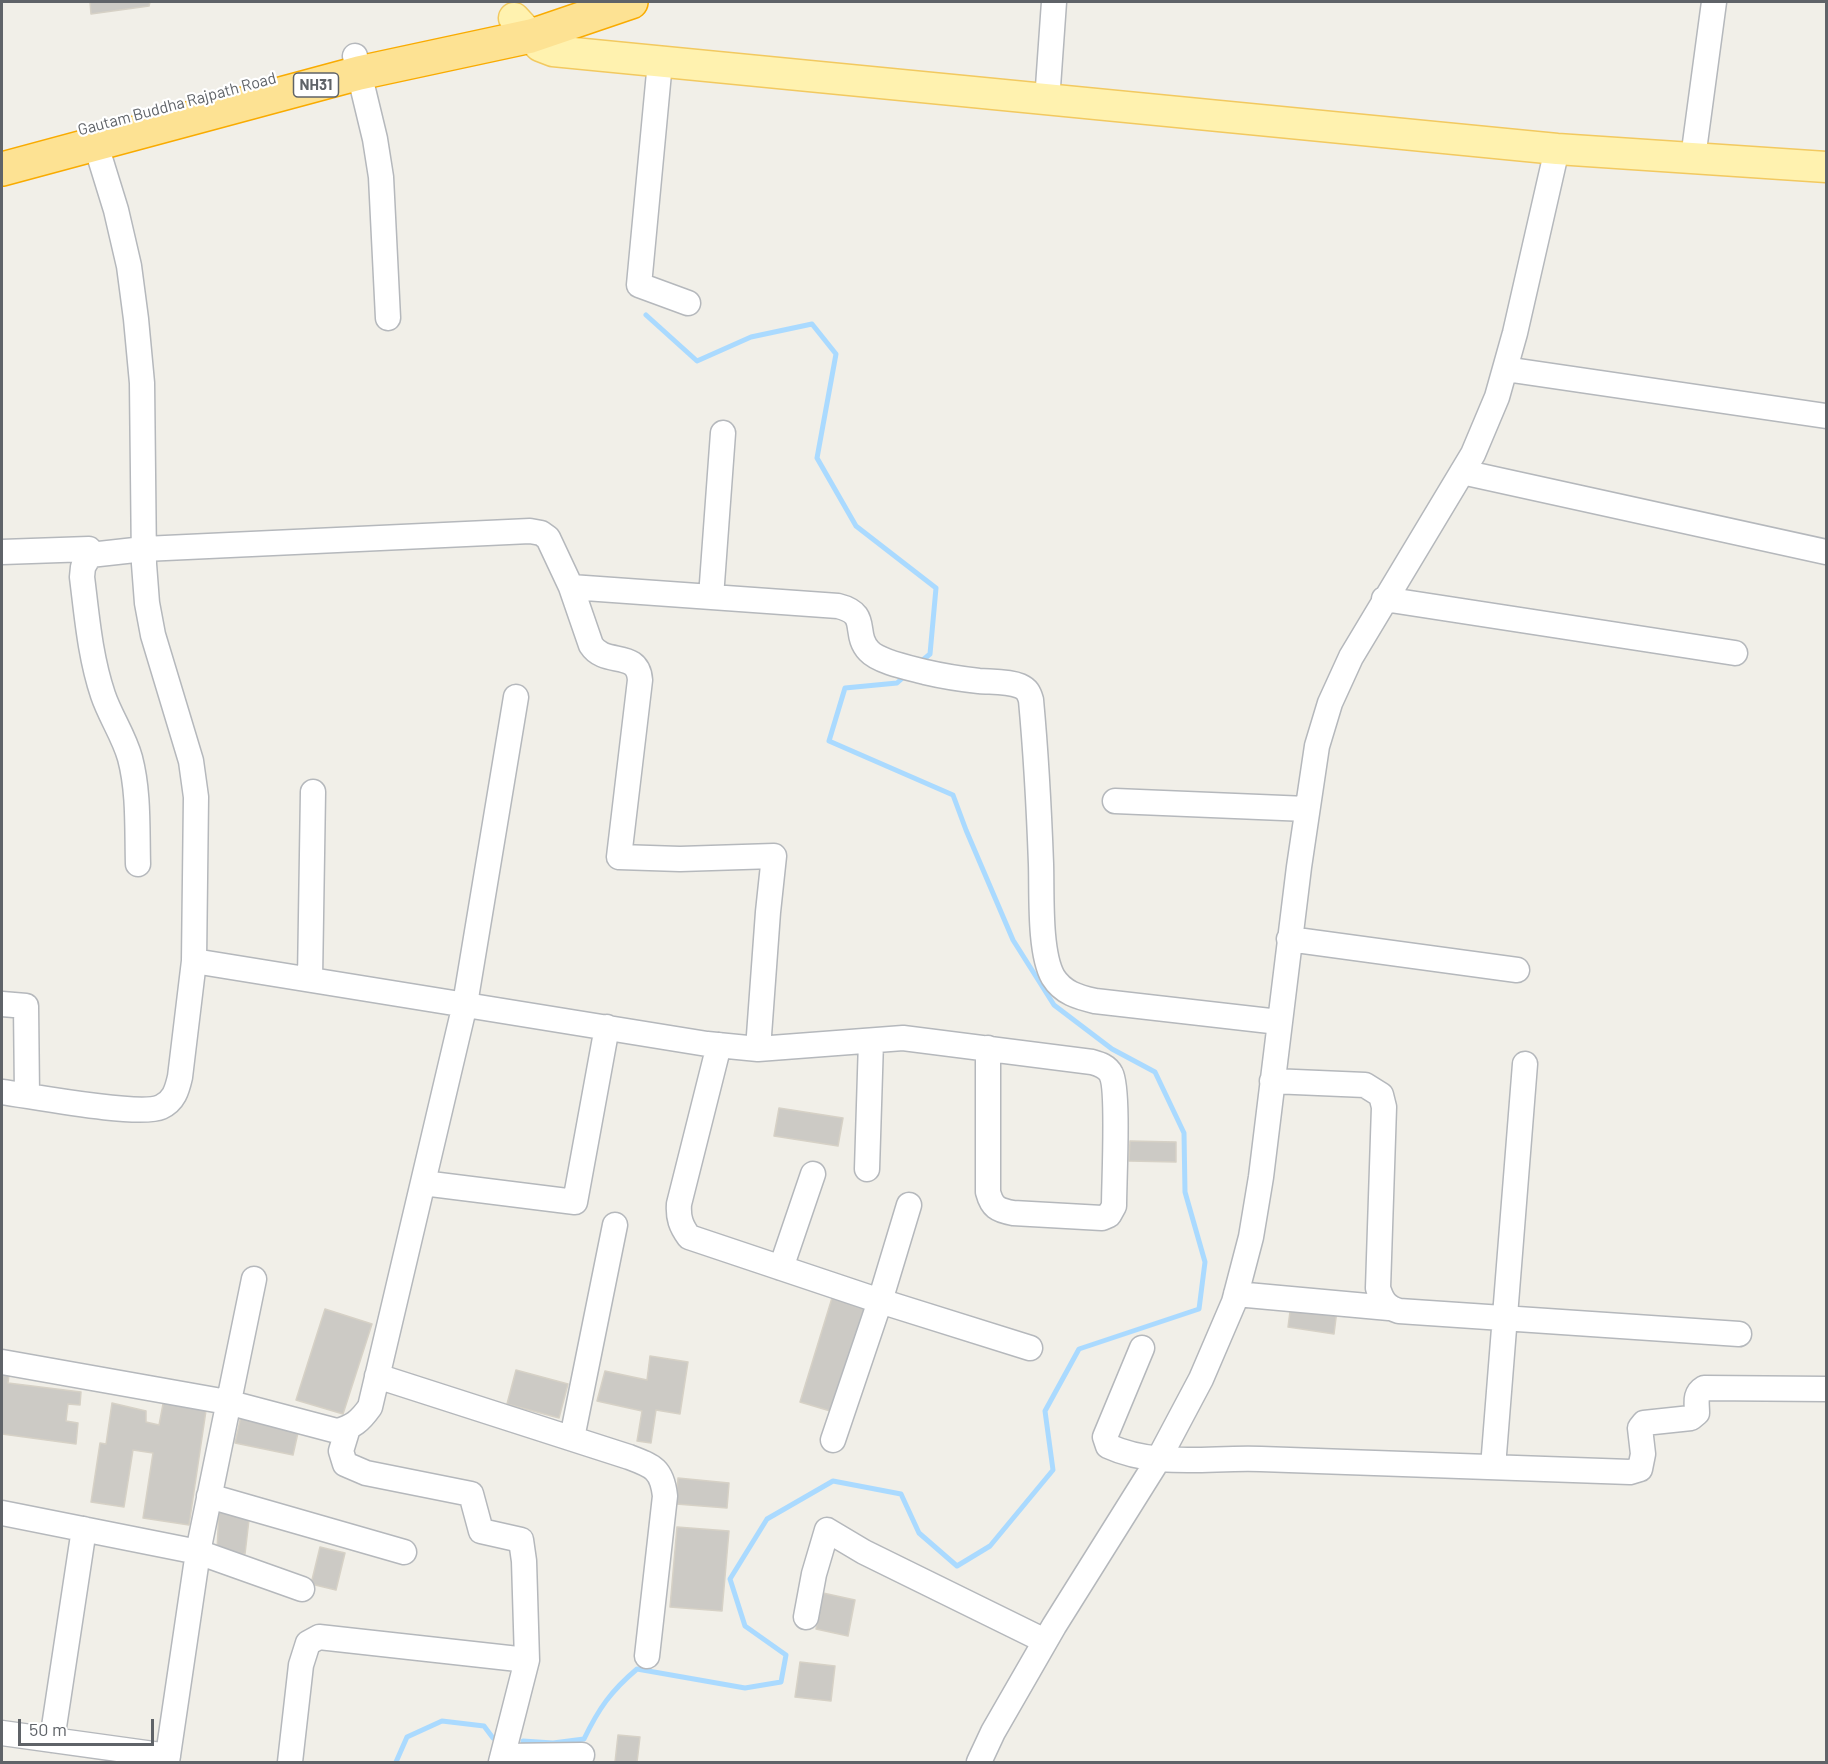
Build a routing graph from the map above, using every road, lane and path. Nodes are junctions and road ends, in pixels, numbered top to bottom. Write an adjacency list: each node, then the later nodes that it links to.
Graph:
1 (561, 2): 5 (highway, Gautam Buddha Rajpath Road / NH31)
2 (631, 2): 5 (highway, NH31)
3 (1054, 2): 8 (street)
4 (1714, 2): 12 (street)
5 (522, 27): 6 (main road); 7 (highway, Gautam Buddha Rajpath Road / NH31)
6 (660, 62): 8 (main road); 15 (street)
7 (357, 64): 9 (highway, NH31); 11 (highway, Gautam Buddha Rajpath Road / NH31); 16 (street)
8 (1047, 101): 10 (main road)
9 (95, 142): 14 (highway, NH31); 22 (street)
10 (1557, 149): 12 (main road); 17 (street)
11 (2, 152)
12 (1693, 158): 13 (main road)
13 (1827, 167)
14 (2, 169)
15 (688, 303)
16 (388, 318)
17 (1505, 369): 18 (street); 20 (street)
18 (1827, 416)
19 (723, 433): 26 (street)
20 (1462, 472): 24 (street); 27 (street)
21 (89, 549): 23 (street)
22 (144, 549): 25 (street); 33 (street); 35 (street)
23 (2, 552)
24 (1827, 552)
25 (571, 587): 26 (street); 45 (street)
26 (711, 597): 40 (street)
27 (1384, 599): 28 (street); 32 (street)
28 (1735, 653)
29 (516, 697): 39 (street)
30 (313, 792): 37 (street)
31 (1115, 801): 32 (street)
32 (1307, 809): 34 (street)
33 (138, 864)
34 (1289, 939): 36 (street); 40 (street)
35 (194, 960): 37 (street); 49 (street)
36 (1516, 970)
37 (310, 979): 39 (street)
38 (2, 1004): 49 (street)
39 (465, 1004): 41 (street); 52 (street)
40 (1279, 1022): 47 (street)
41 (607, 1028): 43 (street); 52 (street)
42 (871, 1041): 44 (street); 45 (street); 50 (street)
43 (718, 1045): 45 (street); 55 (street)
44 (988, 1048): 44 (street)
45 (758, 1049)
46 (1525, 1064): 60 (street)
47 (1272, 1082): 57 (street); 59 (street)
48 (2, 1092): 49 (street)
49 (27, 1095)
50 (867, 1169)
51 (813, 1174): 55 (street)
52 (423, 1183): 65 (street)
53 (909, 1205): 58 (street)
54 (615, 1226): 69 (street)
55 (781, 1268): 58 (street)
56 (254, 1280): 67 (street)
57 (1236, 1294): 59 (street); 71 (street)
58 (880, 1301): 62 (street); 70 (street)
59 (1389, 1308): 60 (street)
60 (1505, 1317): 61 (street); 72 (street)
61 (1739, 1334)
62 (1030, 1348)
63 (1142, 1348): 71 (street)
64 (2, 1362): 67 (street)
65 (377, 1376): 68 (street); 69 (street)
66 (1827, 1389): 72 (street)
67 (227, 1402): 68 (street); 73 (street)
68 (348, 1428): 82 (street)
69 (572, 1438): 81 (street)
70 (833, 1440)
71 (1158, 1460): 72 (street); 80 (street)
72 (1493, 1467)
73 (209, 1496): 76 (street); 77 (street)
74 (2, 1513): 75 (street)
75 (84, 1529): 76 (street); 84 (street)
76 (198, 1552): 78 (street); 86 (street)
77 (404, 1552)
78 (302, 1589)
79 (806, 1617): 80 (street)
80 (1045, 1641): 89 (street)
81 (647, 1656)
82 (527, 1660): 87 (street); 88 (street)
83 (2, 1733): 84 (street)
84 (52, 1740): 86 (street)
85 (582, 1755): 87 (street)
86 (168, 1759)
87 (503, 1759)
88 (290, 1762)
89 (979, 1762)

